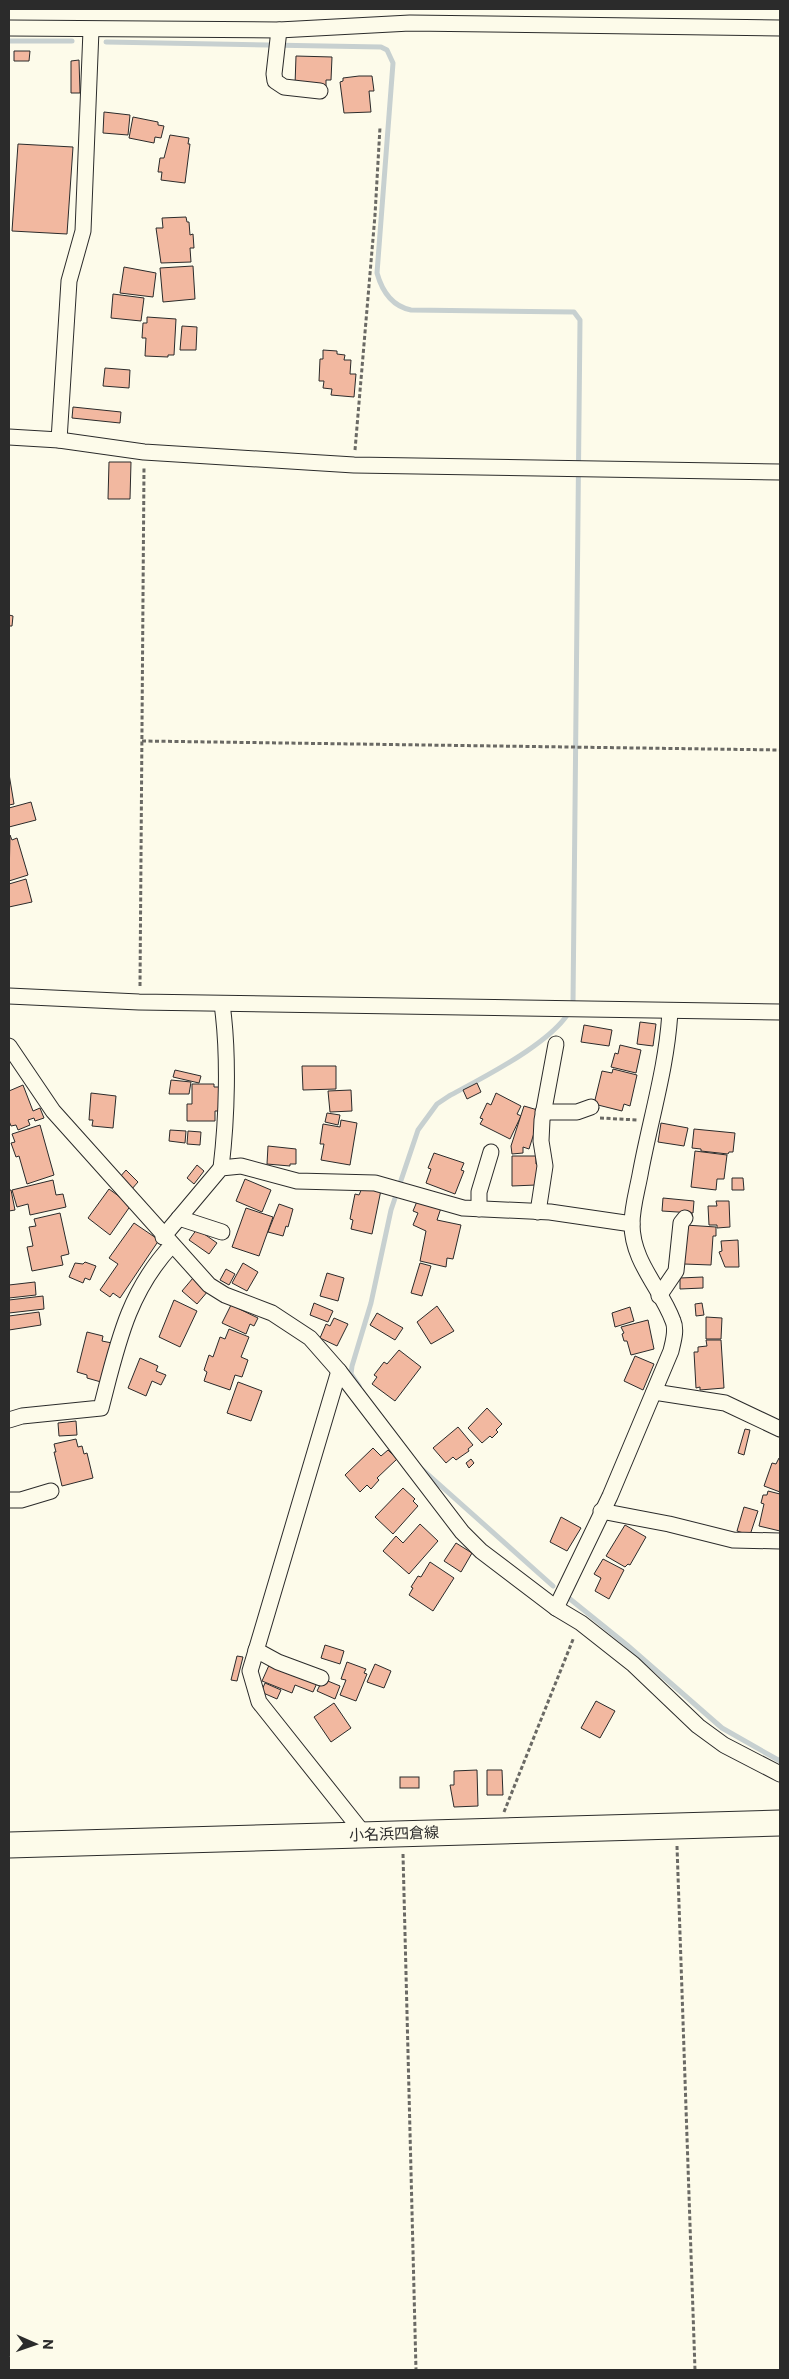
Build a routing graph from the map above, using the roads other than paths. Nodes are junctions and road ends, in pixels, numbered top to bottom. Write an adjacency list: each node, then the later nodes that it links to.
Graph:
1 (410, 16): 3 (street); 5 (street)
2 (9, 28): 4 (street)
3 (780, 28)
4 (91, 30): 5 (street); 8 (street)
5 (278, 40): 6 (street)
6 (320, 91)
7 (9, 437): 8 (street)
8 (59, 440): 9 (street)
9 (780, 472)
10 (9, 996): 11 (street)
11 (222, 1004): 12 (street); 20 (street)
12 (670, 1011): 13 (street); 25 (street)
13 (780, 1012)
14 (556, 1044): 18 (street)
15 (9, 1046): 16 (street)
16 (14, 1064): 27 (street)
17 (590, 1107): 18 (street)
18 (543, 1112): 22 (street)
19 (491, 1152): 21 (street)
20 (221, 1168): 21 (street); 23 (street)
21 (478, 1209): 22 (street)
22 (538, 1212): 25 (street)
23 (179, 1218): 26 (street); 27 (street)
24 (685, 1218): 28 (street)
25 (632, 1224): 28 (street)
26 (222, 1232)
27 (168, 1241): 29 (street); 31 (street)
28 (659, 1296): 30 (street)
29 (339, 1371): 37 (street); 38 (street)
30 (654, 1392): 32 (street); 35 (street)
31 (9, 1420)
32 (780, 1429)
33 (51, 1491): 34 (street)
34 (9, 1500)
35 (601, 1511): 36 (street); 37 (street)
36 (780, 1541)
37 (556, 1608): 40 (street)
38 (256, 1650): 39 (street); 42 (street)
39 (321, 1678)
40 (780, 1774)
41 (780, 1823): 42 (main road, 小名浜四倉線)
42 (364, 1834): 43 (main road, 小名浜四倉線)
43 (9, 1845)

